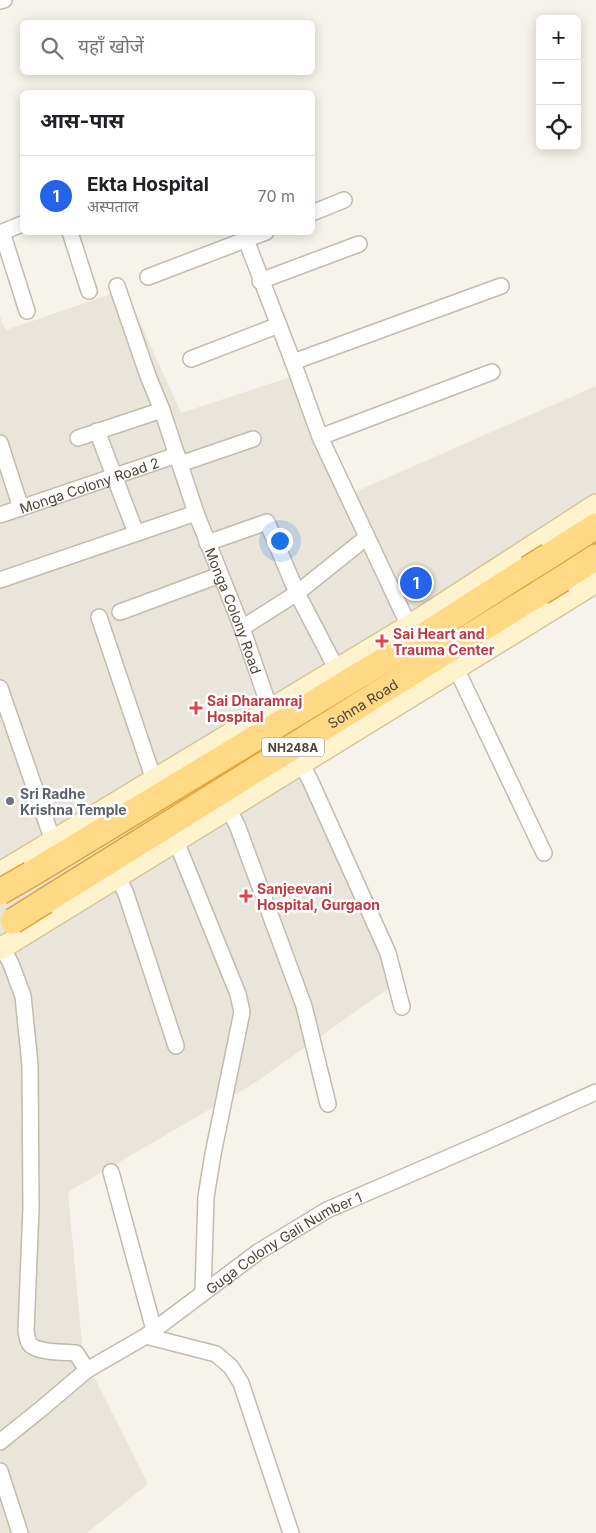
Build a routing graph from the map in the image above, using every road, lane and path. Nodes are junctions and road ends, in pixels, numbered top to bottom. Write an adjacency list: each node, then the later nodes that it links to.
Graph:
1 (4, 0): 2 (street)
2 (0, 1)
3 (344, 200): 4 (street)
4 (315, 212)
5 (20, 225): 6 (street)
6 (1, 232): 15 (street)
7 (71, 235): 14 (street)
8 (244, 237): 10 (street); 11 (street)
9 (359, 244): 11 (street)
10 (148, 276)
11 (260, 280): 16 (street)
12 (117, 286): 20 (street, Monga Colony Road)
13 (501, 286): 18 (street)
14 (89, 291)
15 (27, 311)
16 (279, 325): 17 (street); 18 (street)
17 (191, 359)
18 (293, 362): 22 (street)
19 (492, 372): 22 (street)
20 (162, 410): 21 (street); 26 (street, Monga Colony Road)
21 (97, 431): 23 (street); 27 (street)
22 (320, 437): 34 (street)
23 (78, 438)
24 (253, 439): 26 (street, Monga Colony Road 2)
25 (0, 443): 29 (street)
26 (179, 460): 27 (street, Monga Colony Road 2); 30 (street, Monga Colony Road)
27 (114, 475): 29 (street, Monga Colony Road 2); 33 (street)
28 (596, 505): 36 (main road)
29 (21, 508): 31 (street, Monga Colony Road 2)
30 (196, 513): 33 (street); 35 (street, Monga Colony Road)
31 (0, 515)
32 (596, 526): 36 (highway, Sohna Road / NH248A)
33 (136, 533): 39 (street)
34 (367, 538): 41 (street); 45 (street)
35 (207, 543): 38 (street, Monga Colony Road); 41 (street)
36 (536, 557): 42 (main road); 45 (main road); 58 (highway, Sohna Road / NH248A, bridge)
37 (596, 557): 42 (highway, Sohna Road / NH248A, bridge)
38 (220, 575): 43 (street); 46 (street, Monga Colony Road)
39 (0, 580)
40 (596, 582): 42 (main road)
41 (297, 593): 46 (street); 48 (street)
42 (551, 598): 47 (main road); 60 (highway, Sohna Road / NH248A, bridge)
43 (120, 612)
44 (99, 617): 52 (street)
45 (409, 626): 48 (main road)
46 (242, 628): 50 (street, Monga Colony Road)
47 (456, 668): 51 (main road); 56 (street)
48 (337, 670): 50 (main road)
49 (0, 688): 54 (street)
50 (270, 709): 52 (main road)
51 (301, 763): 53 (main road); 61 (street)
52 (154, 780): 54 (main road)
53 (228, 808): 55 (main road); 64 (street)
54 (53, 841): 58 (main road)
55 (176, 841): 57 (main road); 66 (street)
56 (544, 853)
57 (118, 876): 59 (main road); 62 (street)
58 (2, 878): 59 (main road)
59 (40, 925): 60 (main road)
60 (4, 937): 68 (street)
61 (402, 1006)
62 (176, 1046)
63 (596, 1092): 66 (street, Guga Colony Gali Number 1)
64 (328, 1104)
65 (111, 1172): 67 (street)
66 (203, 1293): 67 (street, Guga Colony Gali Number 1)
67 (150, 1333): 68 (street, Guga Colony Gali Number 1); 72 (street)
68 (87, 1370): 69 (street, Guga Colony Gali Number 1)
69 (0, 1442)
70 (0, 1471): 71 (street)
71 (20, 1533)
72 (291, 1533)

